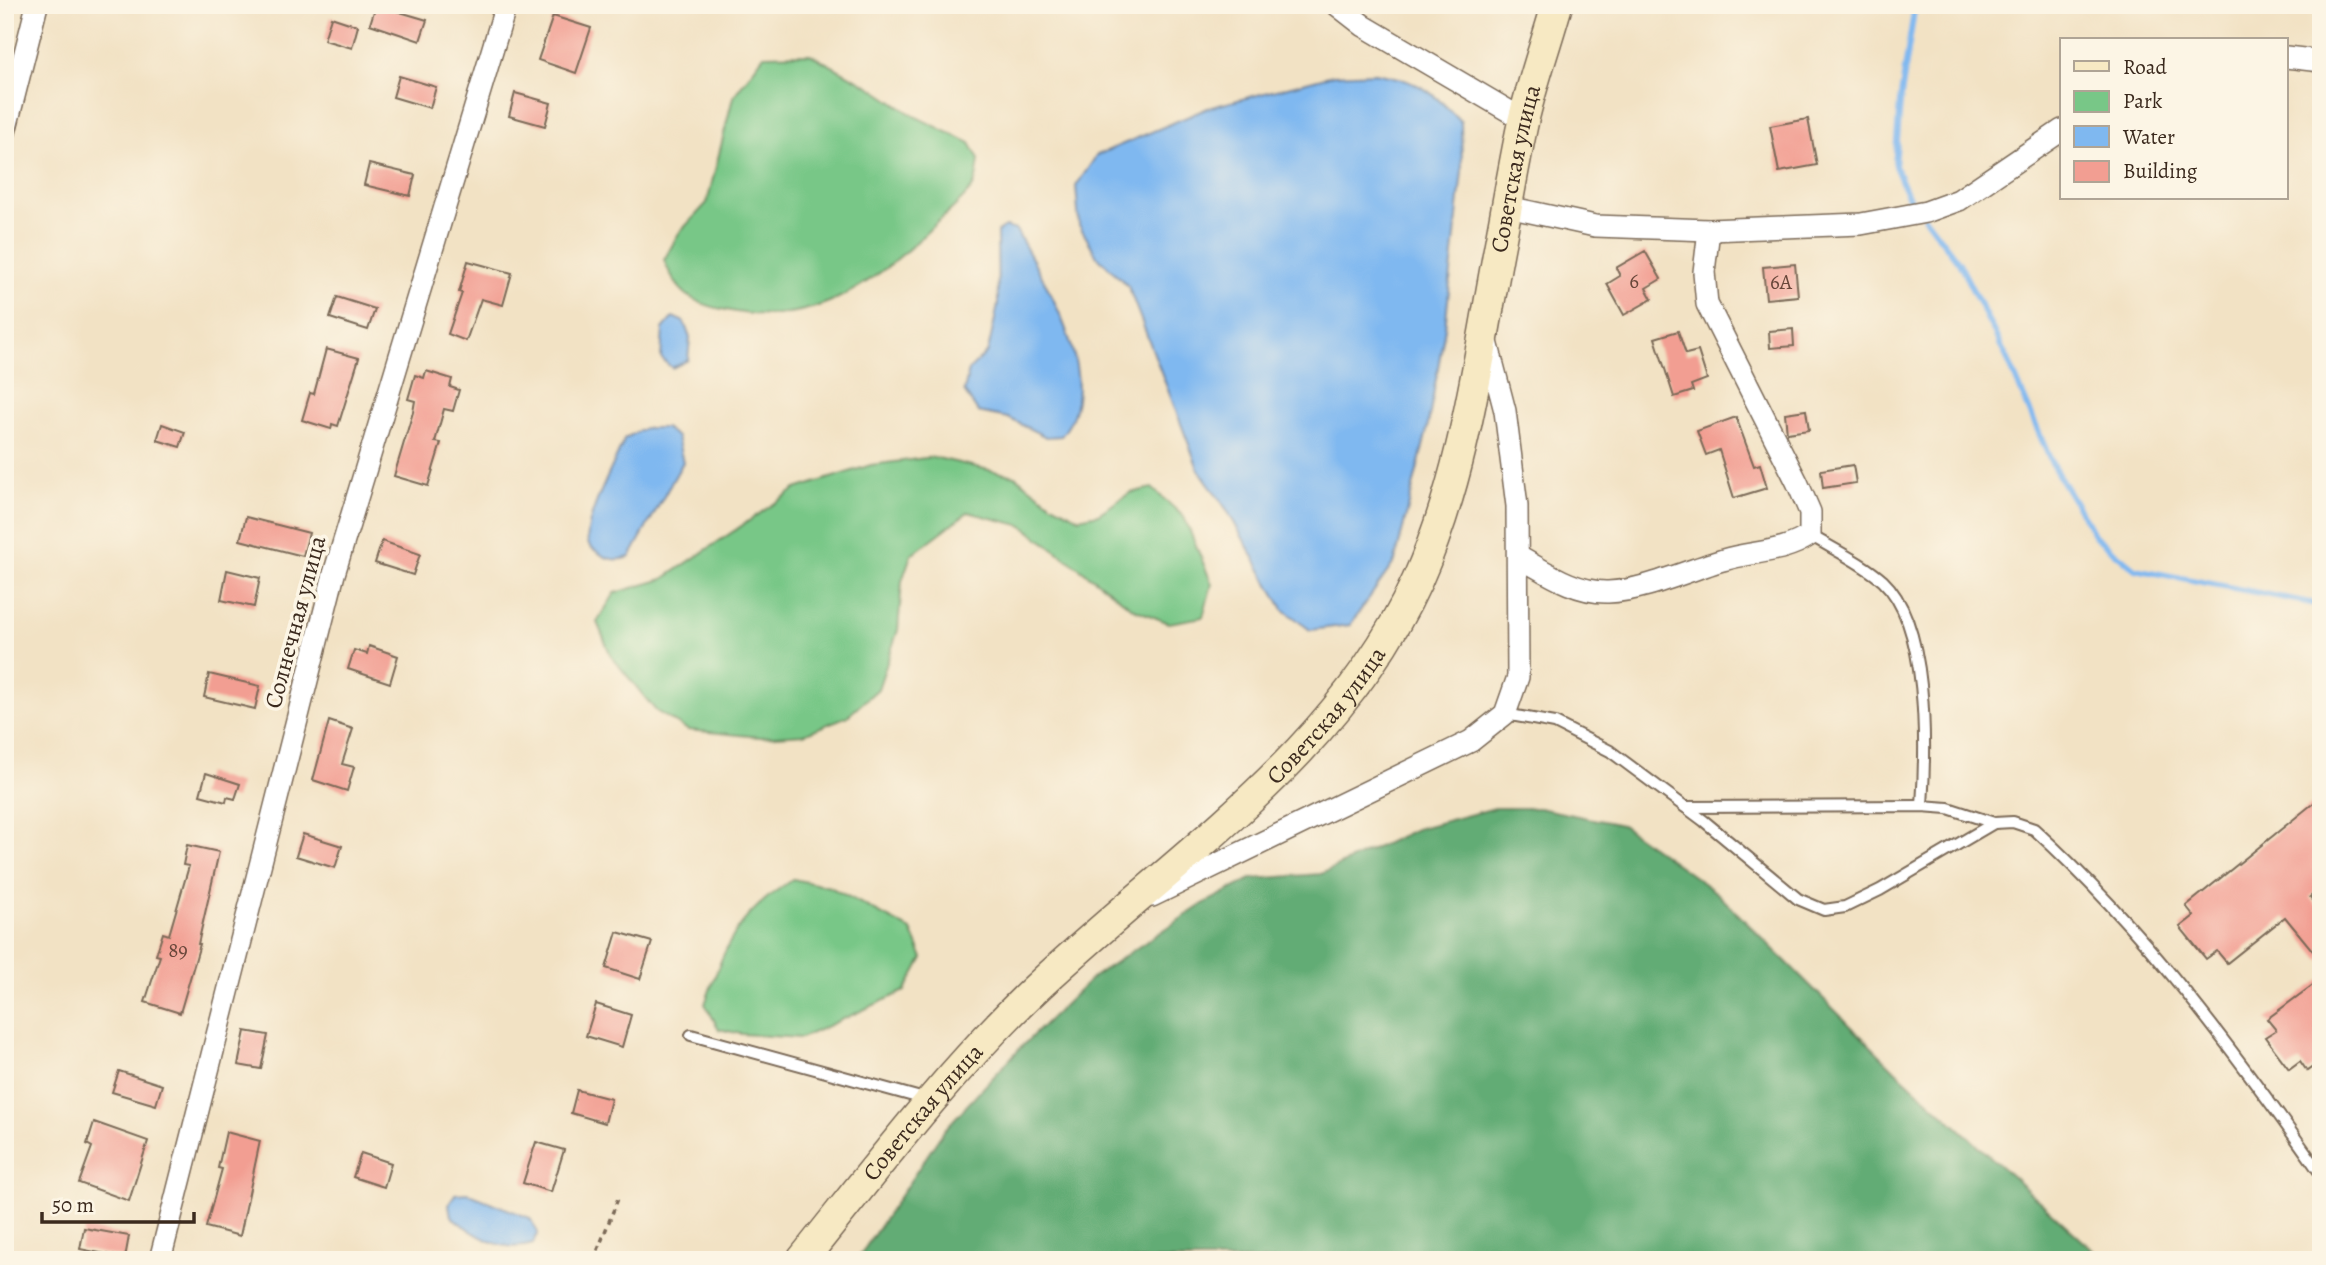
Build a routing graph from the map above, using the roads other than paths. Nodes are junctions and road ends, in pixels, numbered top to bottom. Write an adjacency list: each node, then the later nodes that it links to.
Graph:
1 (37, 5): 9 (street)
2 (506, 5): 23 (street, Солнечная улица)
3 (1337, 5): 7 (street)
4 (1557, 5): 7 (street, Советская улица)
5 (2288, 57): 6 (street)
6 (2321, 61)
7 (1524, 120): 10 (street, Советская улица)
8 (2060, 131): 11 (street)
9 (5, 132)
10 (1508, 207): 11 (street); 12 (street, Советская улица)
11 (1709, 230): 13 (street)
12 (1484, 333): 14 (street); 19 (street, Советская улица)
13 (1810, 535): 14 (street); 16 (lane)
14 (1518, 556): 15 (street)
15 (1506, 714): 17 (lane); 19 (street)
16 (1922, 806): 17 (lane); 18 (lane)
17 (1685, 807): 18 (lane)
18 (1994, 823): 22 (lane)
19 (1124, 909): 21 (street, Советская улица)
20 (691, 1035): 21 (lane)
21 (931, 1100): 24 (street, Советская улица)
22 (2321, 1174)
23 (160, 1260)
24 (802, 1260)

